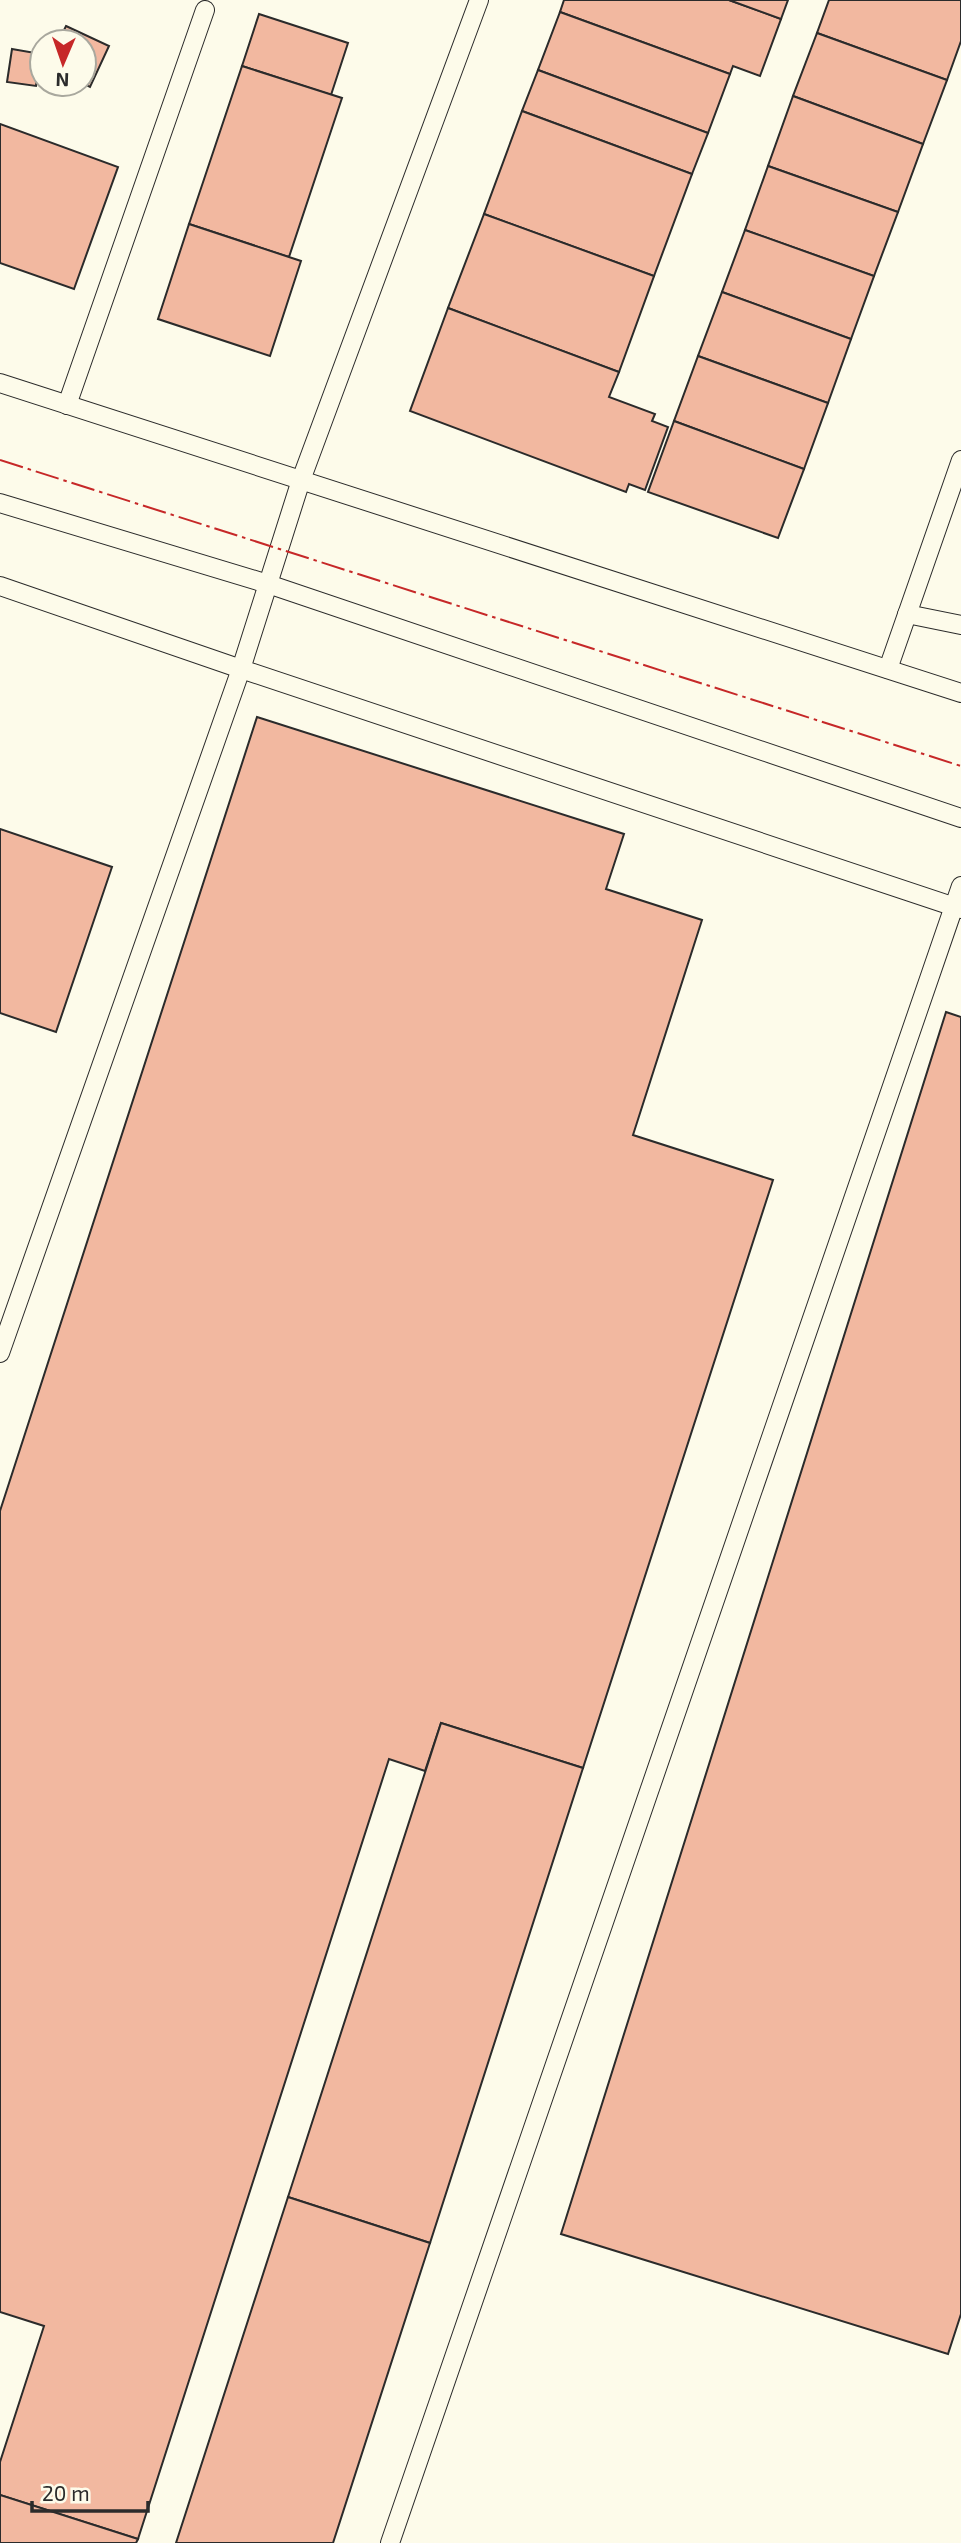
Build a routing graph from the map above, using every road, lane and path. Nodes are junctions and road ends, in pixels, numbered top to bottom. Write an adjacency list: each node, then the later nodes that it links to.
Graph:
1 (479, 0): 6 (lane)
2 (205, 10): 4 (lane)
3 (0, 383): 4 (lane)
4 (67, 405): 6 (lane)
5 (961, 460): 10 (lane)
6 (301, 480): 8 (lane); 13 (lane)
7 (0, 503): 8 (lane)
8 (268, 584): 12 (lane); 15 (lane)
9 (0, 586): 12 (lane)
10 (908, 614): 11 (lane); 13 (lane)
11 (961, 625)
12 (241, 669): 17 (lane); 18 (lane)
13 (888, 669): 14 (lane)
14 (961, 693)
15 (961, 818)
16 (961, 886): 17 (lane)
17 (957, 908): 19 (lane)
18 (0, 1353)
19 (390, 2543)

